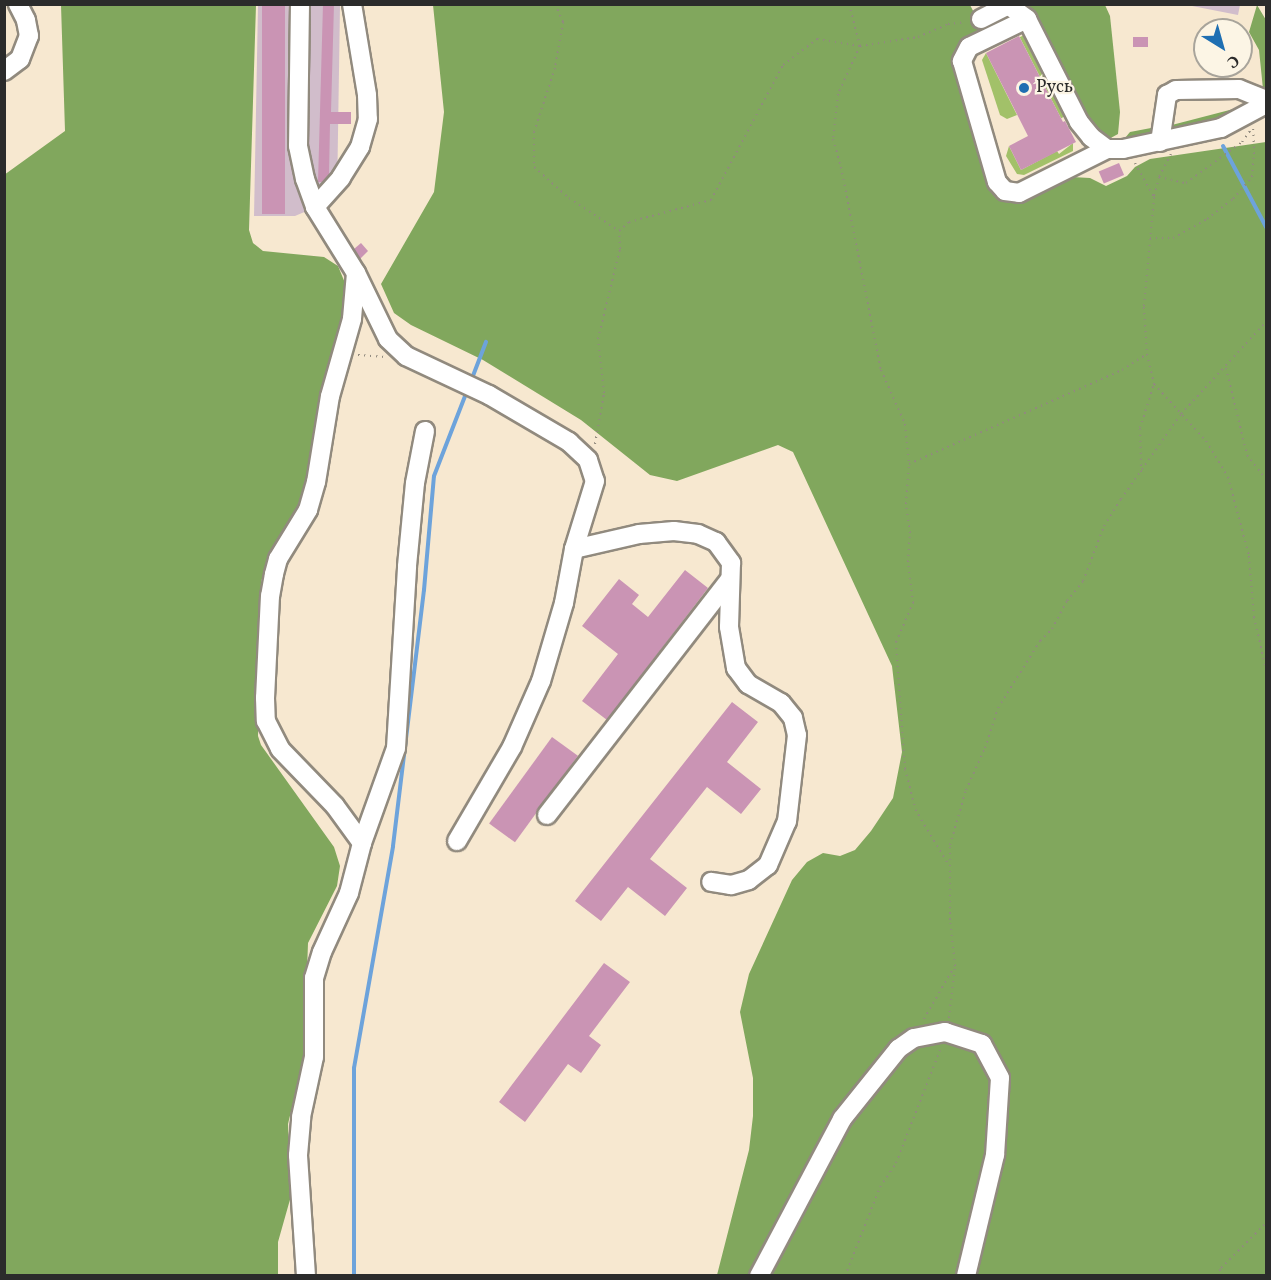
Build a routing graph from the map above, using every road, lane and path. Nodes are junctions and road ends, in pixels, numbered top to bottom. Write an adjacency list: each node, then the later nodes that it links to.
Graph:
1 (18, 4): 9 (street)
2 (300, 4): 17 (street)
3 (352, 4): 17 (street)
4 (555, 4): 18 (path)
5 (849, 4): 8 (path)
6 (981, 19): 7 (street); 8 (path)
7 (1027, 19): 14 (street); 14 (street)
8 (860, 46): 18 (path); 30 (path)
9 (4, 71)
10 (1266, 102): 11 (street); 12 (street)
11 (1186, 136): 12 (street); 15 (path)
12 (1161, 142): 13 (street)
13 (1130, 148): 14 (street); 16 (path)
14 (1107, 149)
15 (1159, 177): 16 (path); 19 (path)
16 (1154, 197): 19 (path)
17 (315, 207): 20 (street)
18 (619, 231): 29 (path)
19 (1150, 238): 23 (path)
20 (356, 273): 22 (street); 24 (street)
21 (1266, 322): 25 (path)
22 (344, 353): 24 (path); 38 (street)
23 (1147, 354): 26 (path); 30 (path)
24 (406, 356): 29 (street)
25 (1226, 368): 27 (path); 32 (path)
26 (1154, 384): 27 (path); 31 (path)
27 (1180, 414): 31 (path); 35 (path)
28 (425, 431): 38 (street)
29 (588, 460): 33 (street)
30 (909, 464): 39 (path)
31 (1141, 472): 39 (path)
32 (1266, 479)
33 (574, 549): 34 (street); 37 (street)
34 (729, 580): 36 (street); 40 (street)
35 (1266, 670)
36 (547, 815)
37 (457, 841)
38 (362, 843): 45 (street)
39 (948, 863): 41 (path)
40 (711, 882)
41 (955, 966): 42 (path); 43 (path)
42 (945, 1032): 43 (street); 47 (path); 48 (street)
43 (914, 1038): 46 (street)
44 (1266, 1223): 49 (path)
45 (306, 1275)
46 (759, 1275)
47 (845, 1275)
48 (966, 1275)
49 (1217, 1275)

